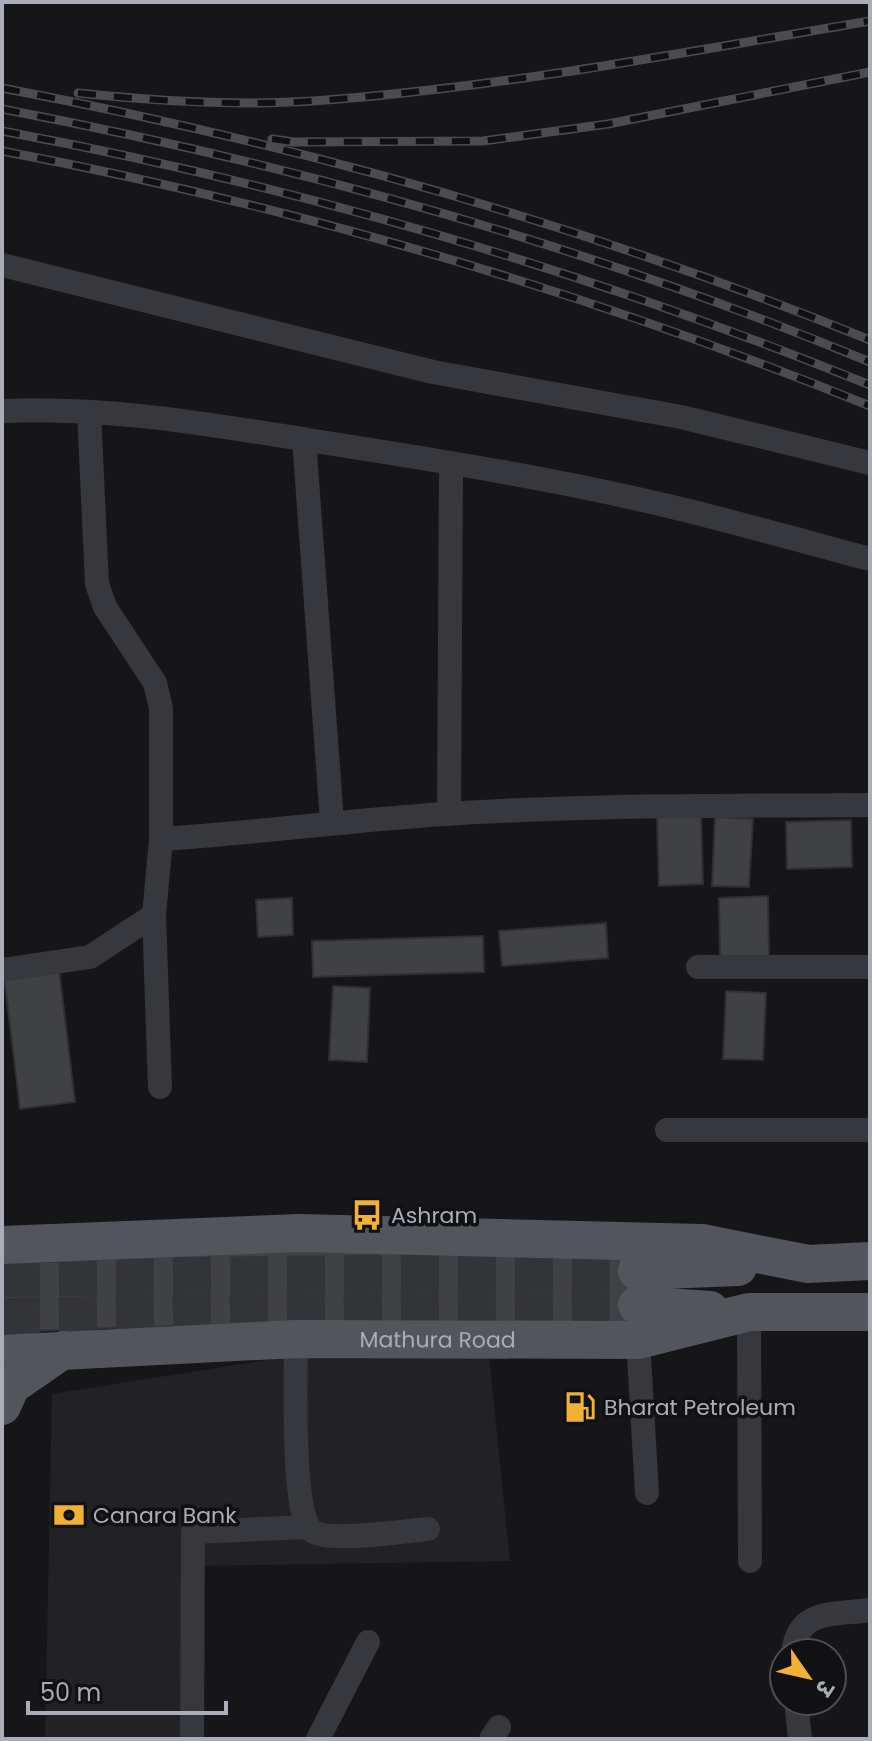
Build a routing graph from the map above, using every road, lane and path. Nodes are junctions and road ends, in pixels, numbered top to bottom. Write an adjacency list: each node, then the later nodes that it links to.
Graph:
1 (2, 265): 6 (street)
2 (2, 411): 3 (street)
3 (89, 412): 4 (street); 11 (street)
4 (304, 439): 5 (street); 10 (street)
5 (451, 463): 7 (street); 9 (street)
6 (870, 463)
7 (870, 559)
8 (870, 805): 9 (street)
9 (449, 814): 10 (street)
10 (332, 822): 11 (street)
11 (161, 839): 12 (street)
12 (154, 915): 15 (street); 16 (street)
13 (698, 967): 14 (street)
14 (870, 967)
15 (2, 970)
16 (160, 1087)
17 (667, 1130): 18 (street)
18 (870, 1130)
19 (9, 1242): 21 (main road)
20 (870, 1261): 21 (main road)
21 (808, 1264): 22 (main road)
22 (637, 1305): 23 (main road, Mathura Road); 25 (main road, Mathura Road); 29 (street)
23 (749, 1312): 24 (main road, Mathura Road); 32 (street)
24 (870, 1312)
25 (296, 1339): 26 (main road, Mathura Road); 30 (street)
26 (63, 1350): 27 (main road, Mathura Road); 28 (main road)
27 (2, 1354)
28 (2, 1406)
29 (647, 1493)
30 (308, 1527): 31 (street); 37 (street)
31 (428, 1529)
32 (750, 1561)
33 (870, 1610): 34 (street)
34 (795, 1637)
35 (368, 1642): 38 (street)
36 (798, 1717): 39 (street)
37 (192, 1739)
38 (318, 1739)
39 (800, 1739)

